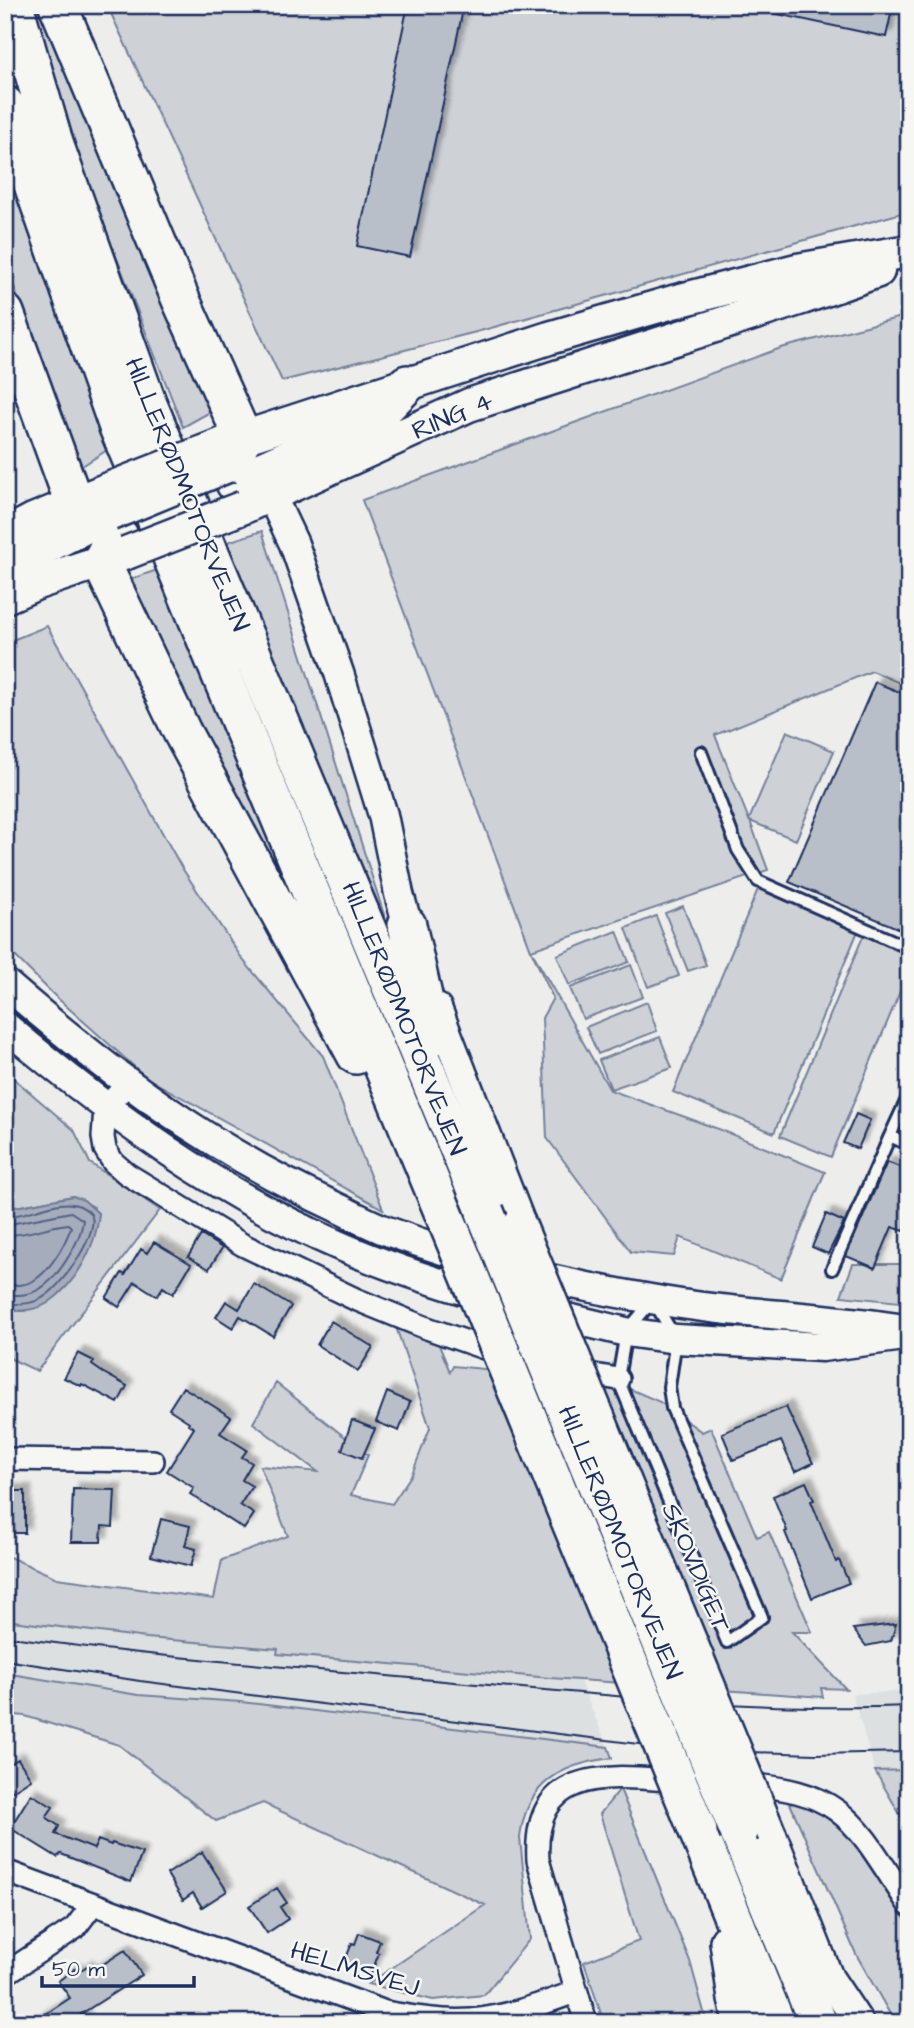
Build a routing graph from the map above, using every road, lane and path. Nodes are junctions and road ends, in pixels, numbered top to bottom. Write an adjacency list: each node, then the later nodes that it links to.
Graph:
1 (14, 5): 24 (highway, HILLERØDMOTORVEJEN)
2 (58, 5): 4 (highway)
3 (76, 5): 4 (street)
4 (99, 100): 10 (highway)
5 (5, 105): 26 (highway, HILLERØDMOTORVEJEN)
6 (909, 251): 9 (main road, RING 4)
7 (909, 260): 10 (main road, RING 4)
8 (5, 313): 11 (highway)
9 (407, 384): 10 (highway)
10 (243, 472): 11 (highway); 16 (street)
11 (102, 526): 12 (main road); 13 (highway); 14 (main road); 26 (highway)
12 (5, 535)
13 (5, 565)
14 (5, 597)
15 (701, 752): 17 (lane)
16 (407, 925): 24 (highway); 27 (street)
17 (909, 948)
18 (5, 983): 20 (street)
19 (5, 1026): 22 (street)
20 (128, 1084): 22 (street); 29 (street)
21 (909, 1095): 23 (lane)
22 (105, 1108): 31 (street); 34 (street)
23 (890, 1136): 25 (lane); 28 (lane)
24 (457, 1143): 27 (highway, HILLERØDMOTORVEJEN)
25 (909, 1145)
26 (437, 1197): 39 (highway, HILLERØDMOTORVEJEN, bridge)
27 (502, 1217): 37 (highway, HILLERØDMOTORVEJEN, bridge)
28 (832, 1269)
29 (653, 1300): 30 (street); 31 (lane); 33 (lane)
30 (909, 1330)
31 (626, 1332): 33 (street); 34 (lane)
32 (909, 1336): 33 (street)
33 (676, 1339): 34 (lane, SKOVDIGET)
34 (618, 1379)
35 (5, 1459): 36 (street)
36 (153, 1461)
37 (756, 1833): 47 (highway, HILLERØDMOTORVEJEN); 48 (street)
38 (5, 1871): 40 (street, HELMSVEJ)
39 (721, 1886): 45 (highway); 46 (highway, HILLERØDMOTORVEJEN)
40 (93, 1904): 42 (street); 43 (street, HELMSVEJ)
41 (909, 1905): 43 (street)
42 (5, 1974)
43 (575, 1992): 44 (street)
44 (586, 2023)
45 (743, 2023)
46 (776, 2023)
47 (818, 2023)
48 (859, 2023)

